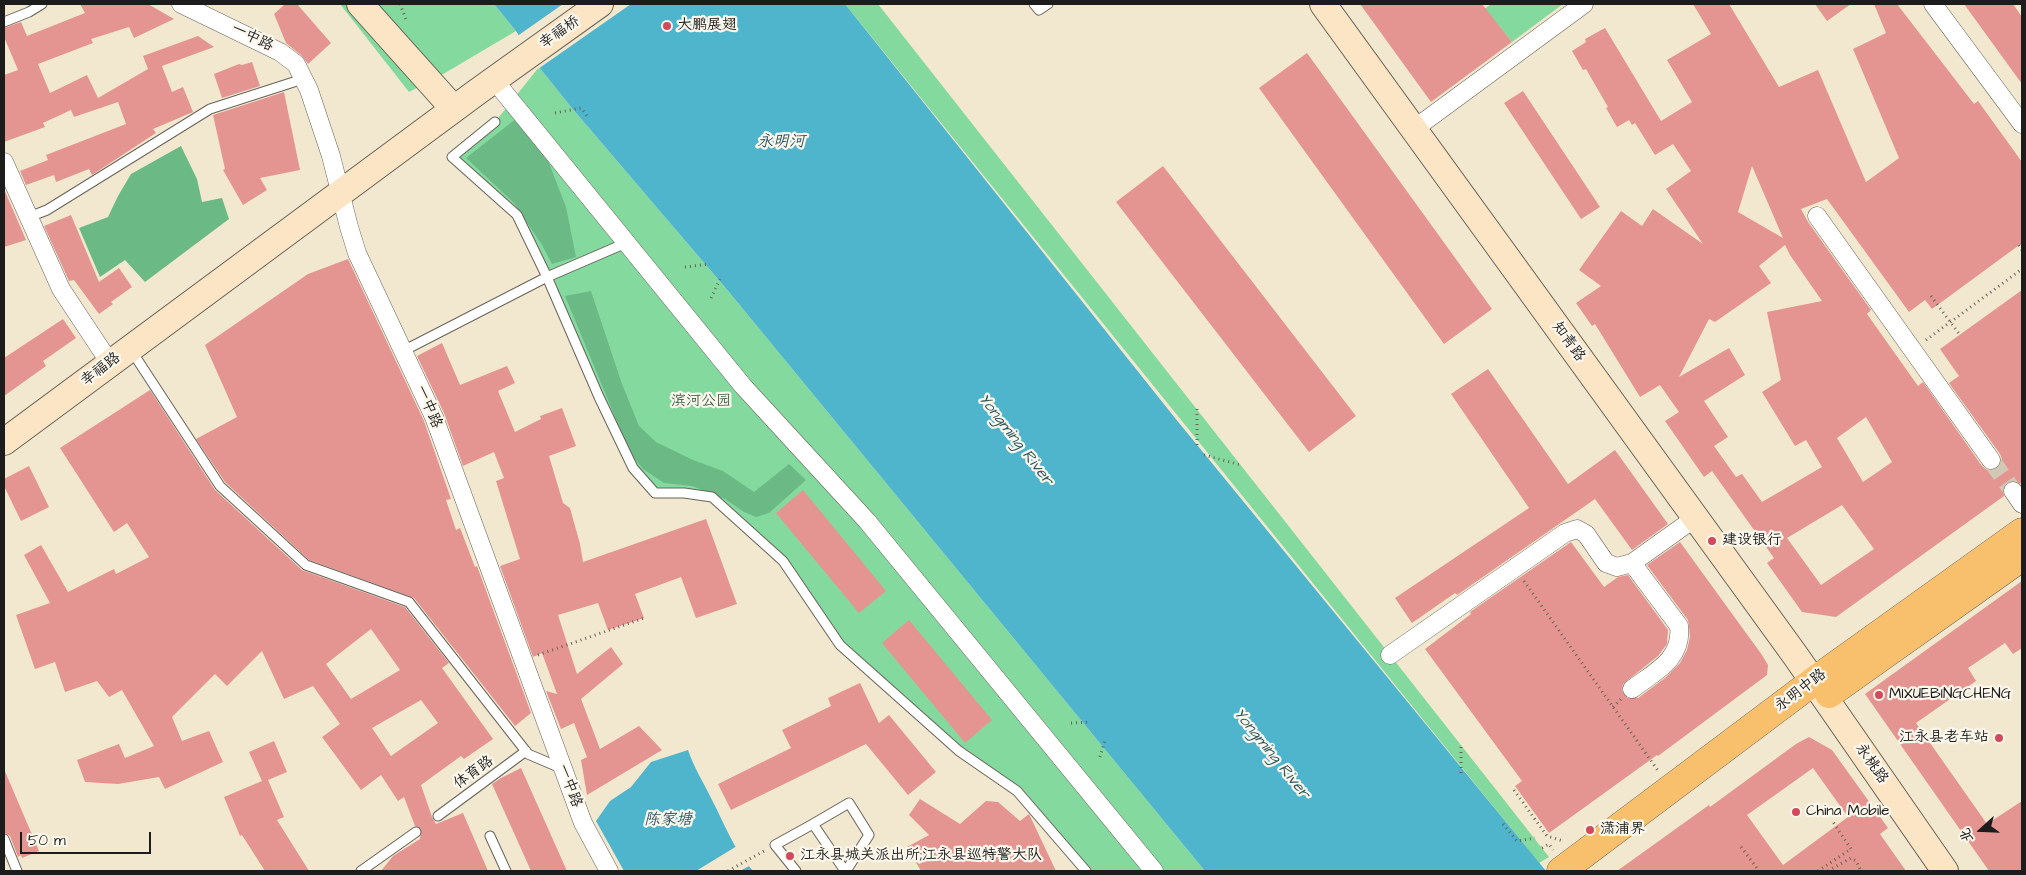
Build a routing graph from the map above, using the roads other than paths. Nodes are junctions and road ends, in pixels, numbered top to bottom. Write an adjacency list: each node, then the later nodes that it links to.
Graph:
1 (42, 4): 10 (lane)
2 (181, 4): 12 (street, 一中路)
3 (360, 4): 13 (main road)
4 (600, 4): 11 (main road, 幸福桥)
5 (1034, 4): 6 (lane)
6 (1048, 4)
7 (1323, 4): 16 (main road, 知青路)
8 (1584, 4): 16 (street)
9 (1933, 4): 15 (street)
10 (4, 22)
11 (498, 77): 13 (main road, 幸福桥); 21 (street); 27 (street)
12 (304, 79): 18 (street, 一中路); 20 (lane)
13 (454, 108): 18 (main road, 幸福桥)
14 (495, 122): 22 (lane)
15 (2022, 124)
16 (1414, 129): 28 (main road, 知青路)
17 (4, 162): 20 (street)
18 (340, 193): 23 (street, 一中路); 24 (main road, 幸福路)
19 (1817, 216): 26 (street)
20 (29, 217): 24 (street)
21 (626, 243): 22 (lane); 27 (street)
22 (547, 277): 23 (lane); 49 (lane)
23 (403, 351): 36 (street, 一中路)
24 (120, 356): 25 (main road, 幸福路); 35 (lane)
25 (4, 442)
26 (1991, 460)
27 (856, 510): 50 (street)
28 (1695, 518): 31 (street); 34 (main road, 知青路)
29 (2022, 532): 34 (main road, 永明中路)
30 (2022, 557): 34 (main road, 永明中路)
31 (1632, 563): 32 (street); 33 (street)
32 (1390, 655)
33 (1632, 689)
34 (1819, 689): 42 (main road, 永明中路); 42 (main road, 永明中路); 52 (main road, 永桃路)
35 (526, 751): 36 (lane); 37 (lane, 体育路)
36 (563, 769): 46 (street, 一中路)
37 (438, 816)
38 (813, 824): 47 (lane); 48 (lane); 48 (lane)
39 (416, 832): 44 (lane)
40 (490, 836): 45 (lane)
41 (4, 839): 43 (lane)
42 (1583, 859): 51 (main road)
43 (17, 871)
44 (360, 871)
45 (506, 871)
46 (609, 871)
47 (796, 871)
48 (846, 871)
49 (1086, 871)
50 (1154, 871)
51 (1561, 871)
52 (1945, 871)

